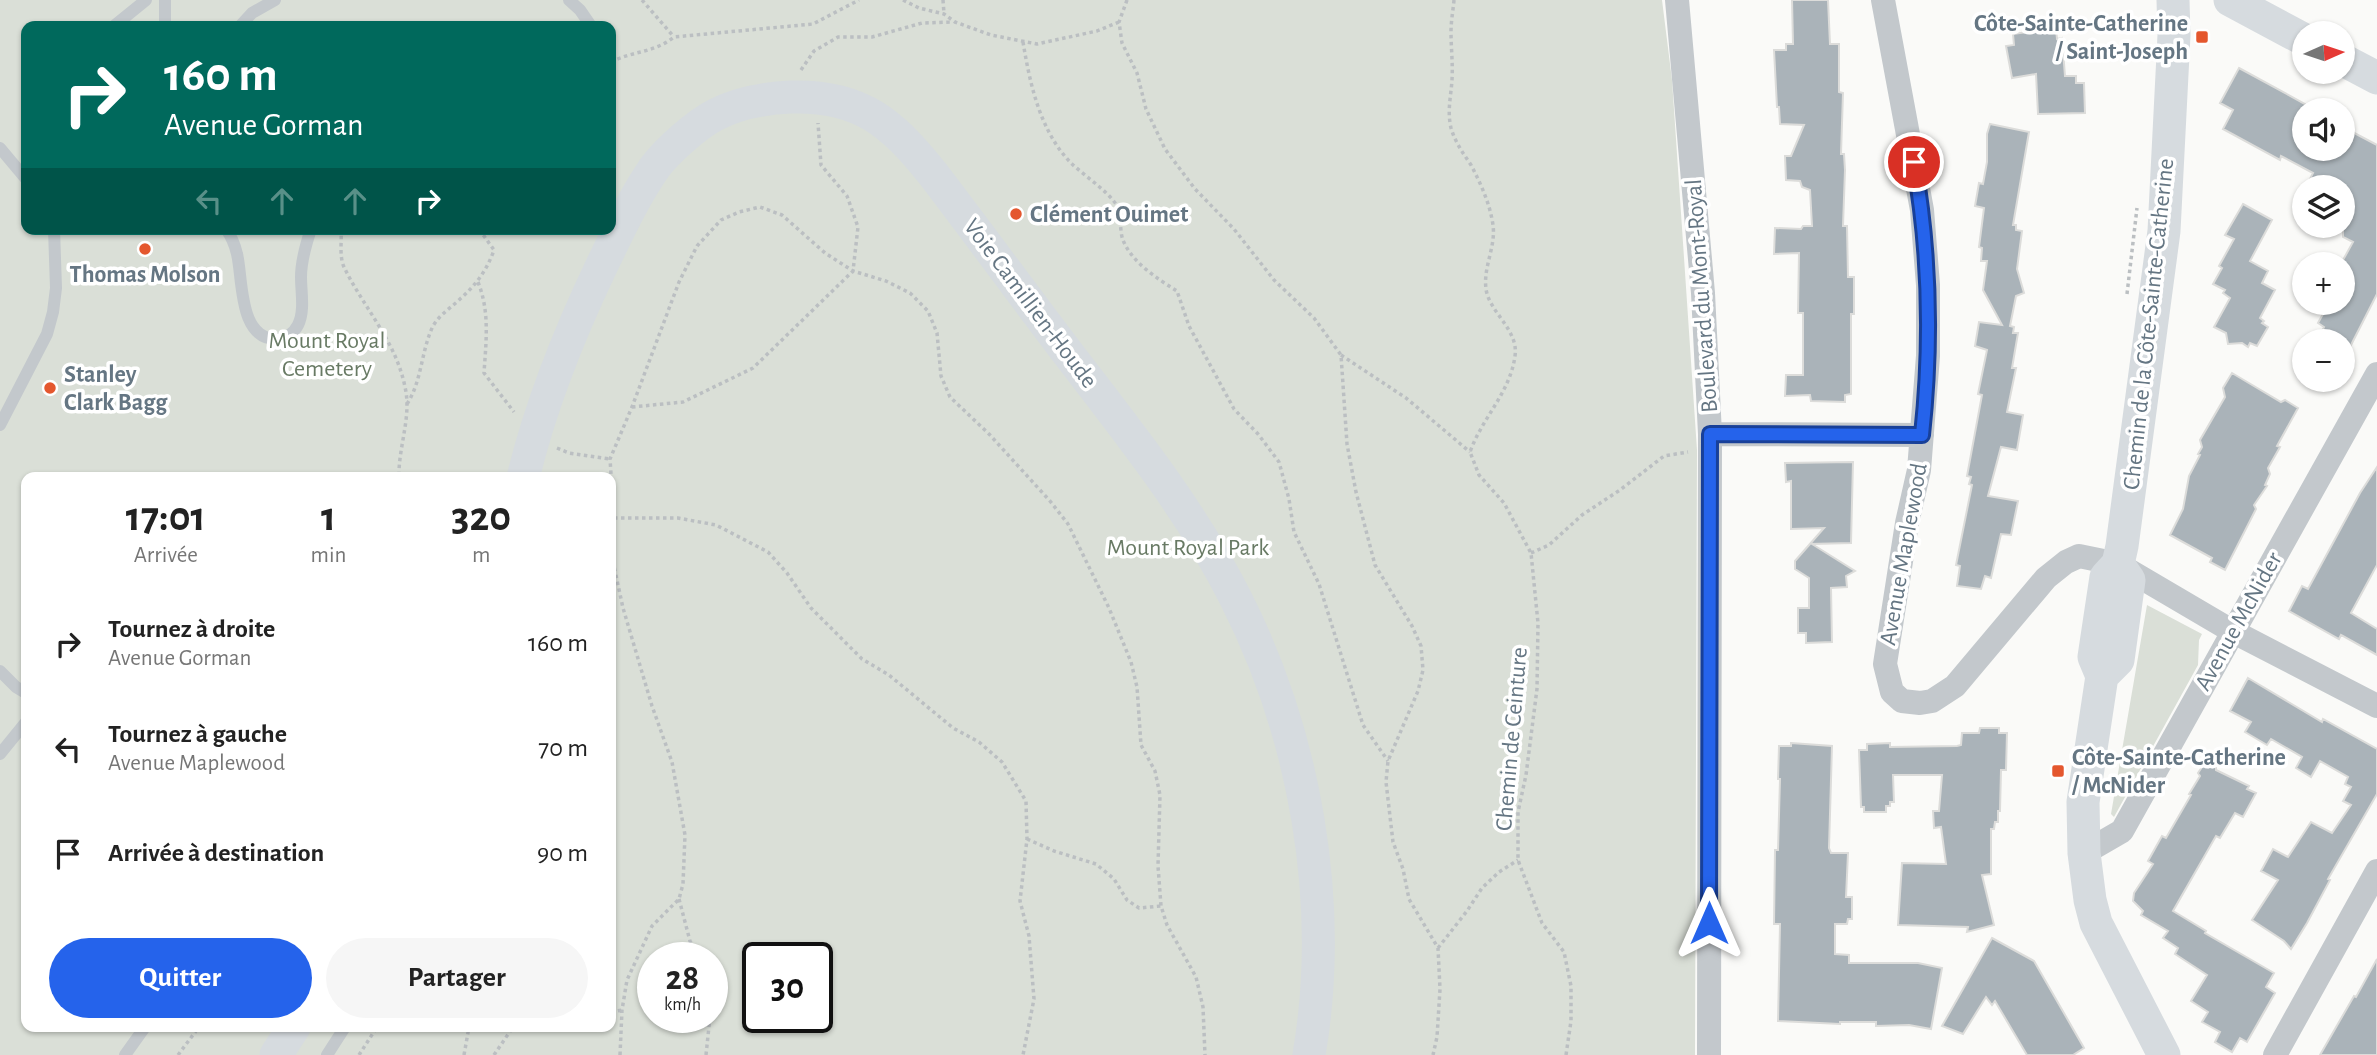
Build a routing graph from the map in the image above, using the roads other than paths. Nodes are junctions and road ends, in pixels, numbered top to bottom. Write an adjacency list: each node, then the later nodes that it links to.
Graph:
1 (146, 0): 9 (lane)
2 (165, 0): 10 (lane)
3 (275, 0): 11 (lane)
4 (569, 0): 12 (lane)
5 (1677, 0): 27 (street, Boulevard du Mont-Royal)
6 (1883, 0): 26 (street, Avenue Maplewood)
7 (2173, 0): 30 (street, Chemin de la Côte-Sainte-Catherine)
8 (2230, 0): 13 (street)
9 (120, 21)
10 (165, 21)
11 (245, 21)
12 (588, 21)
13 (2292, 33)
14 (2356, 67): 15 (street)
15 (2377, 78)
16 (807, 88): 19 (street, Voie Camillien-Houde); 29 (street, Voie Camillien-Houde); 47 (street, Voie Camillien-Houde); 48 (street, Voie Camillien-Houde)
17 (0, 148): 18 (lane)
18 (21, 172)
19 (616, 203)
20 (54, 235): 25 (lane)
21 (229, 235): 22 (lane)
22 (309, 235)
23 (598, 235): 28 (street)
24 (2377, 374): 31 (street, Avenue McNider)
25 (0, 425)
26 (1922, 435): 27 (street); 30 (street, Avenue Maplewood)
27 (1703, 442): 49 (street, Boulevard du Mont-Royal)
28 (514, 472)
29 (525, 472)
30 (2119, 565): 31 (street); 37 (street, Chemin de la Côte-Sainte-Catherine)
31 (2232, 631): 34 (street); 37 (street, Avenue McNider)
32 (0, 671): 33 (lane)
33 (21, 690)
34 (2377, 706)
35 (21, 728): 36 (lane)
36 (0, 754)
37 (2084, 853): 50 (street, Chemin de la Côte-Sainte-Catherine)
38 (2377, 871): 51 (street)
39 (141, 1032): 43 (lane)
40 (279, 1032): 44 (street)
41 (292, 1032): 45 (street)
42 (342, 1032): 46 (lane)
43 (125, 1055)
44 (264, 1055)
45 (276, 1055)
46 (327, 1055)
47 (1309, 1055)
48 (1320, 1055)
49 (1709, 1055)
50 (2164, 1055)
51 (2274, 1055)

